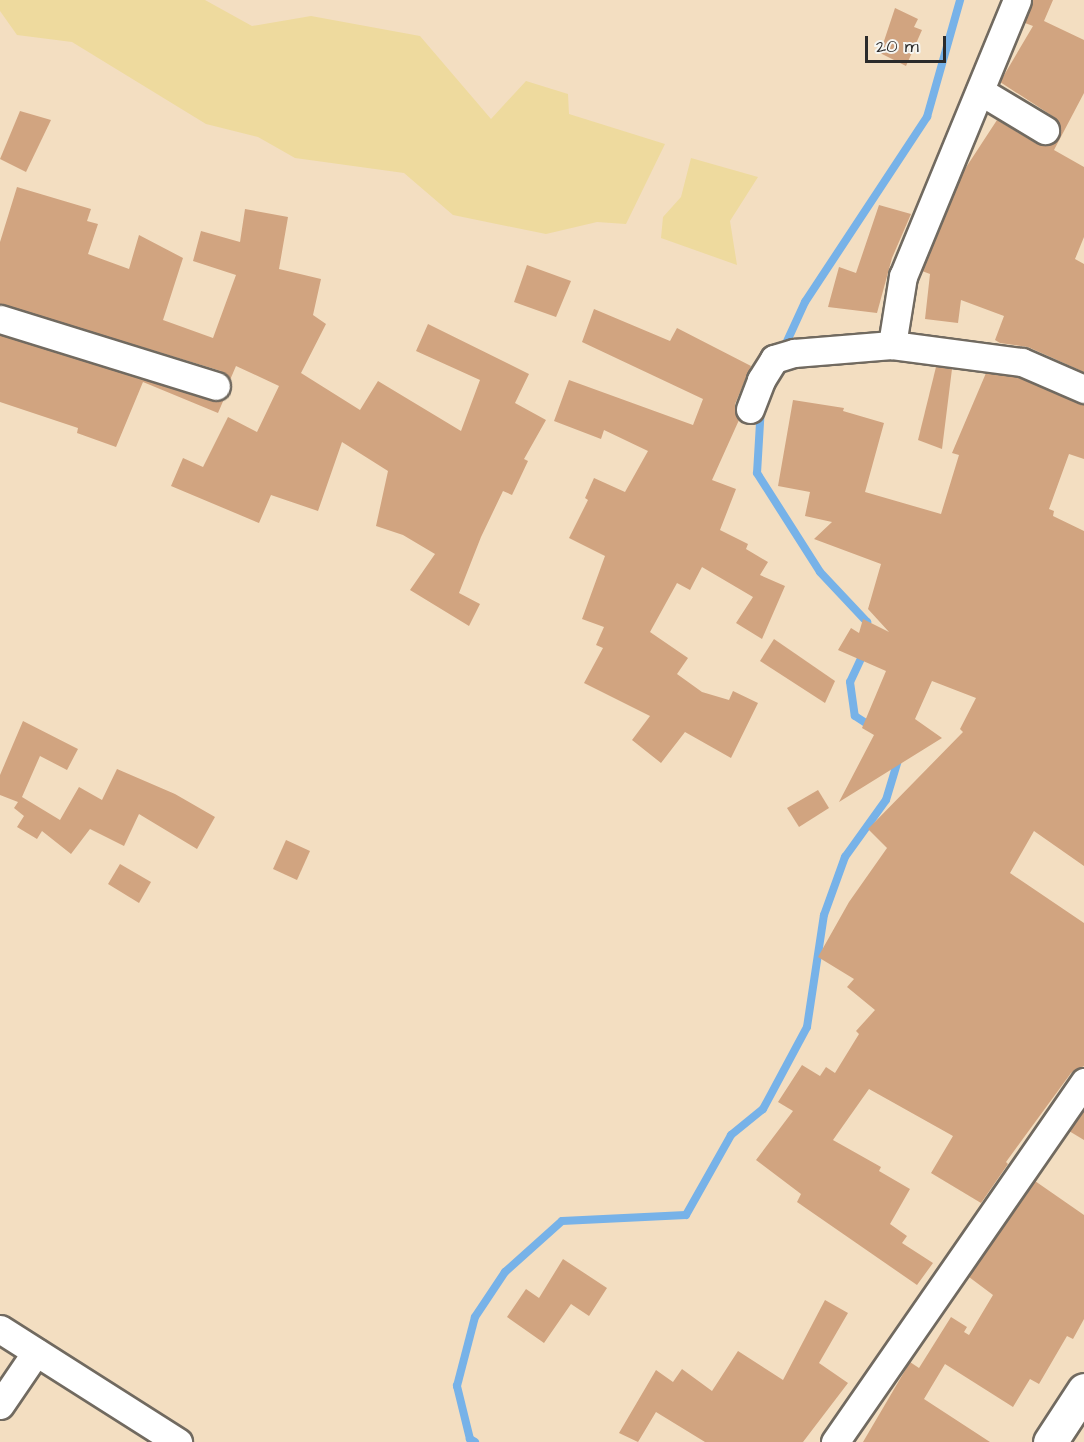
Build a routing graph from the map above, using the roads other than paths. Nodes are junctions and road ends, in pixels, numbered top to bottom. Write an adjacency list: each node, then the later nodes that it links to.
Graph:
1 (1017, 0): 2 (street)
2 (980, 92): 3 (street); 5 (street)
3 (1045, 130)
4 (0, 320): 6 (street)
5 (892, 345): 7 (street); 8 (street)
6 (216, 386)
7 (1084, 389)
8 (750, 409)
9 (1084, 1082): 15 (street)
10 (0, 1329): 11 (street)
11 (36, 1352): 13 (street); 14 (street)
12 (1084, 1390): 16 (street)
13 (0, 1405)
14 (178, 1442)
15 (835, 1442)
16 (1050, 1442)

